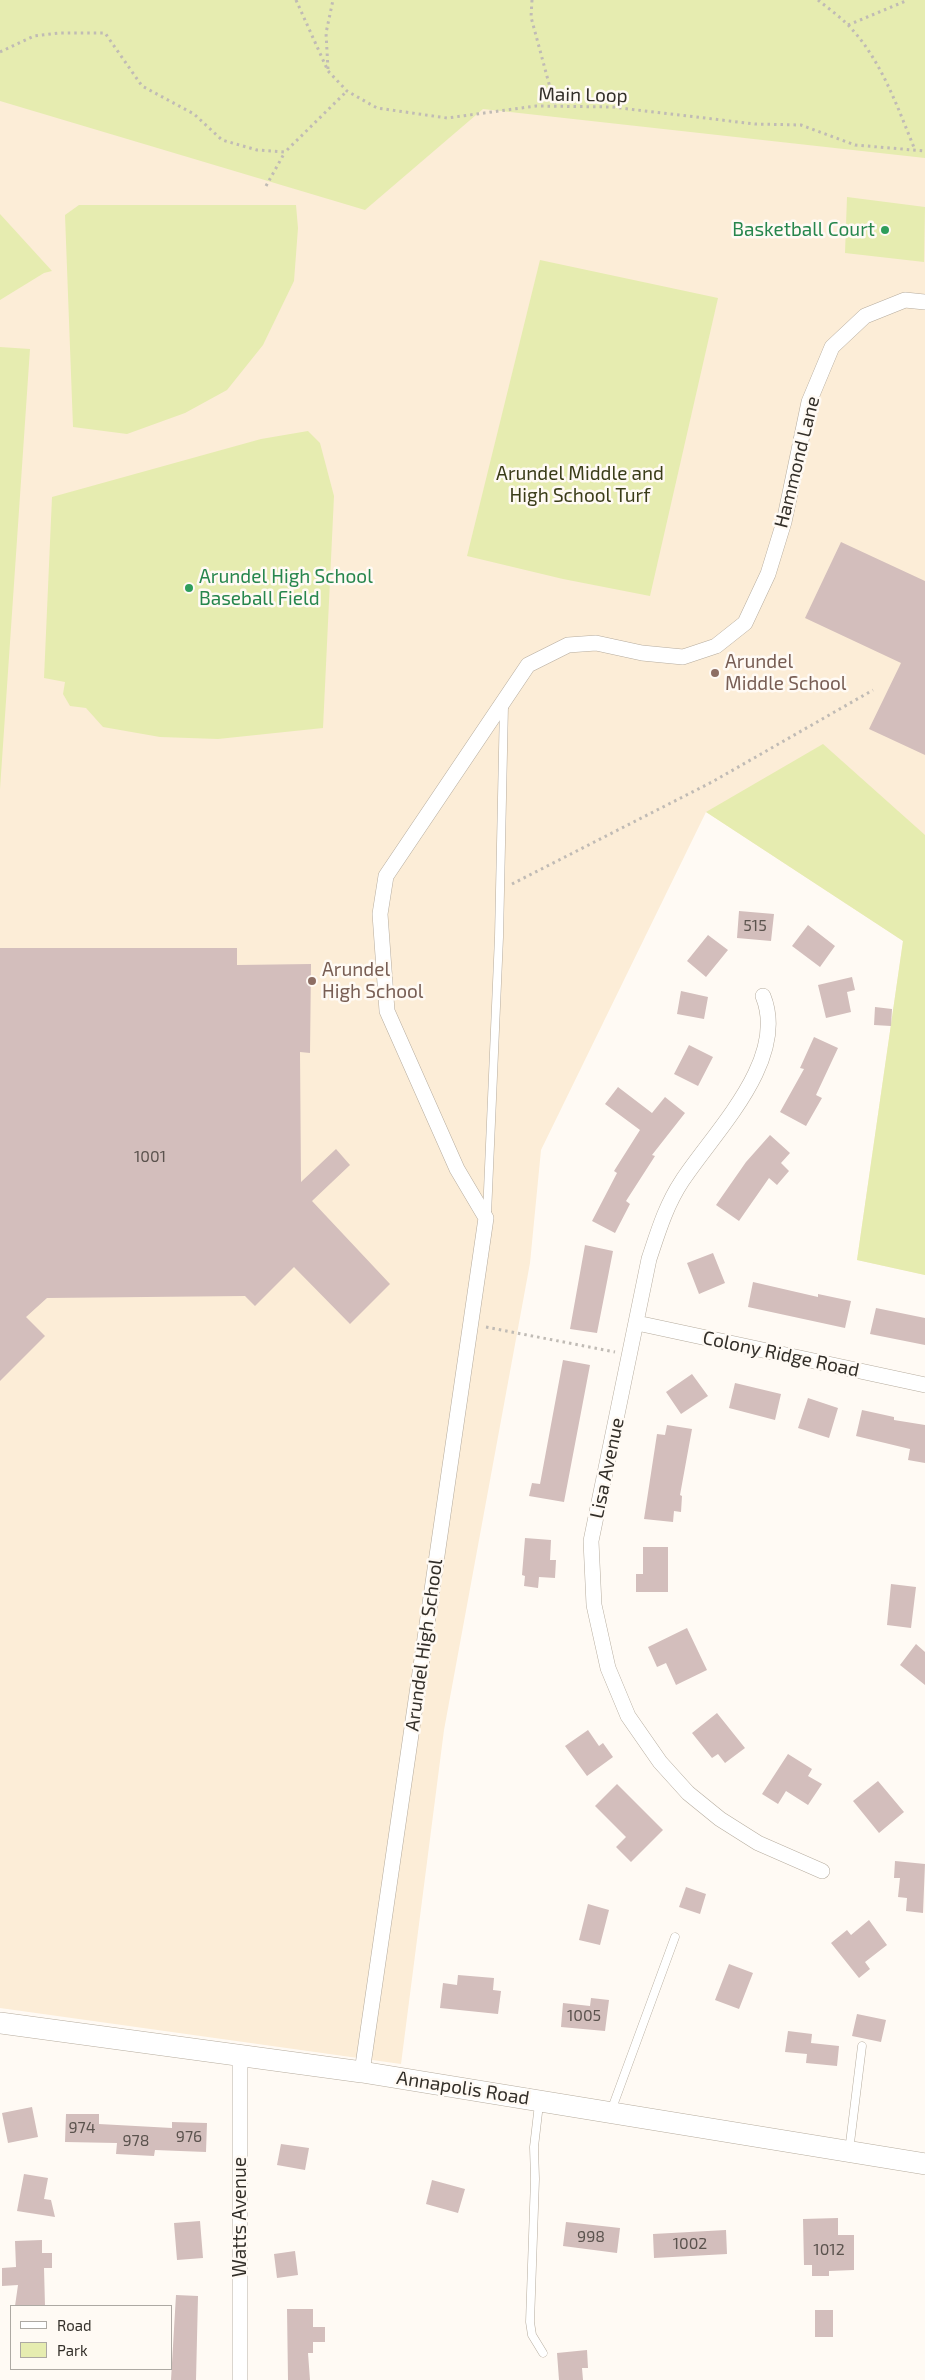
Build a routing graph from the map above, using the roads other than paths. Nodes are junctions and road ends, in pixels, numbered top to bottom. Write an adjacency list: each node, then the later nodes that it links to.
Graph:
1 (925, 302): 2 (street, Hammond Lane)
2 (505, 699): 4 (lane, Arundel High School); 4 (street)
3 (763, 996): 5 (street, Lisa Avenue)
4 (486, 1218): 12 (street, Arundel High School)
5 (637, 1323): 6 (street, Colony Ridge Road); 7 (street, Lisa Avenue)
6 (925, 1385)
7 (822, 1871)
8 (675, 1937): 14 (lane)
9 (0, 2023): 11 (main road, Annapolis Road)
10 (862, 2046): 15 (lane)
11 (240, 2054): 12 (main road, Annapolis Road); 18 (street, Watts Avenue)
12 (362, 2072): 13 (main road, Annapolis Road)
13 (540, 2101): 14 (main road, Annapolis Road); 17 (lane)
14 (611, 2113): 15 (main road, Annapolis Road)
15 (849, 2152): 16 (main road, Annapolis Road)
16 (925, 2164)
17 (543, 2353)
18 (240, 2380)

